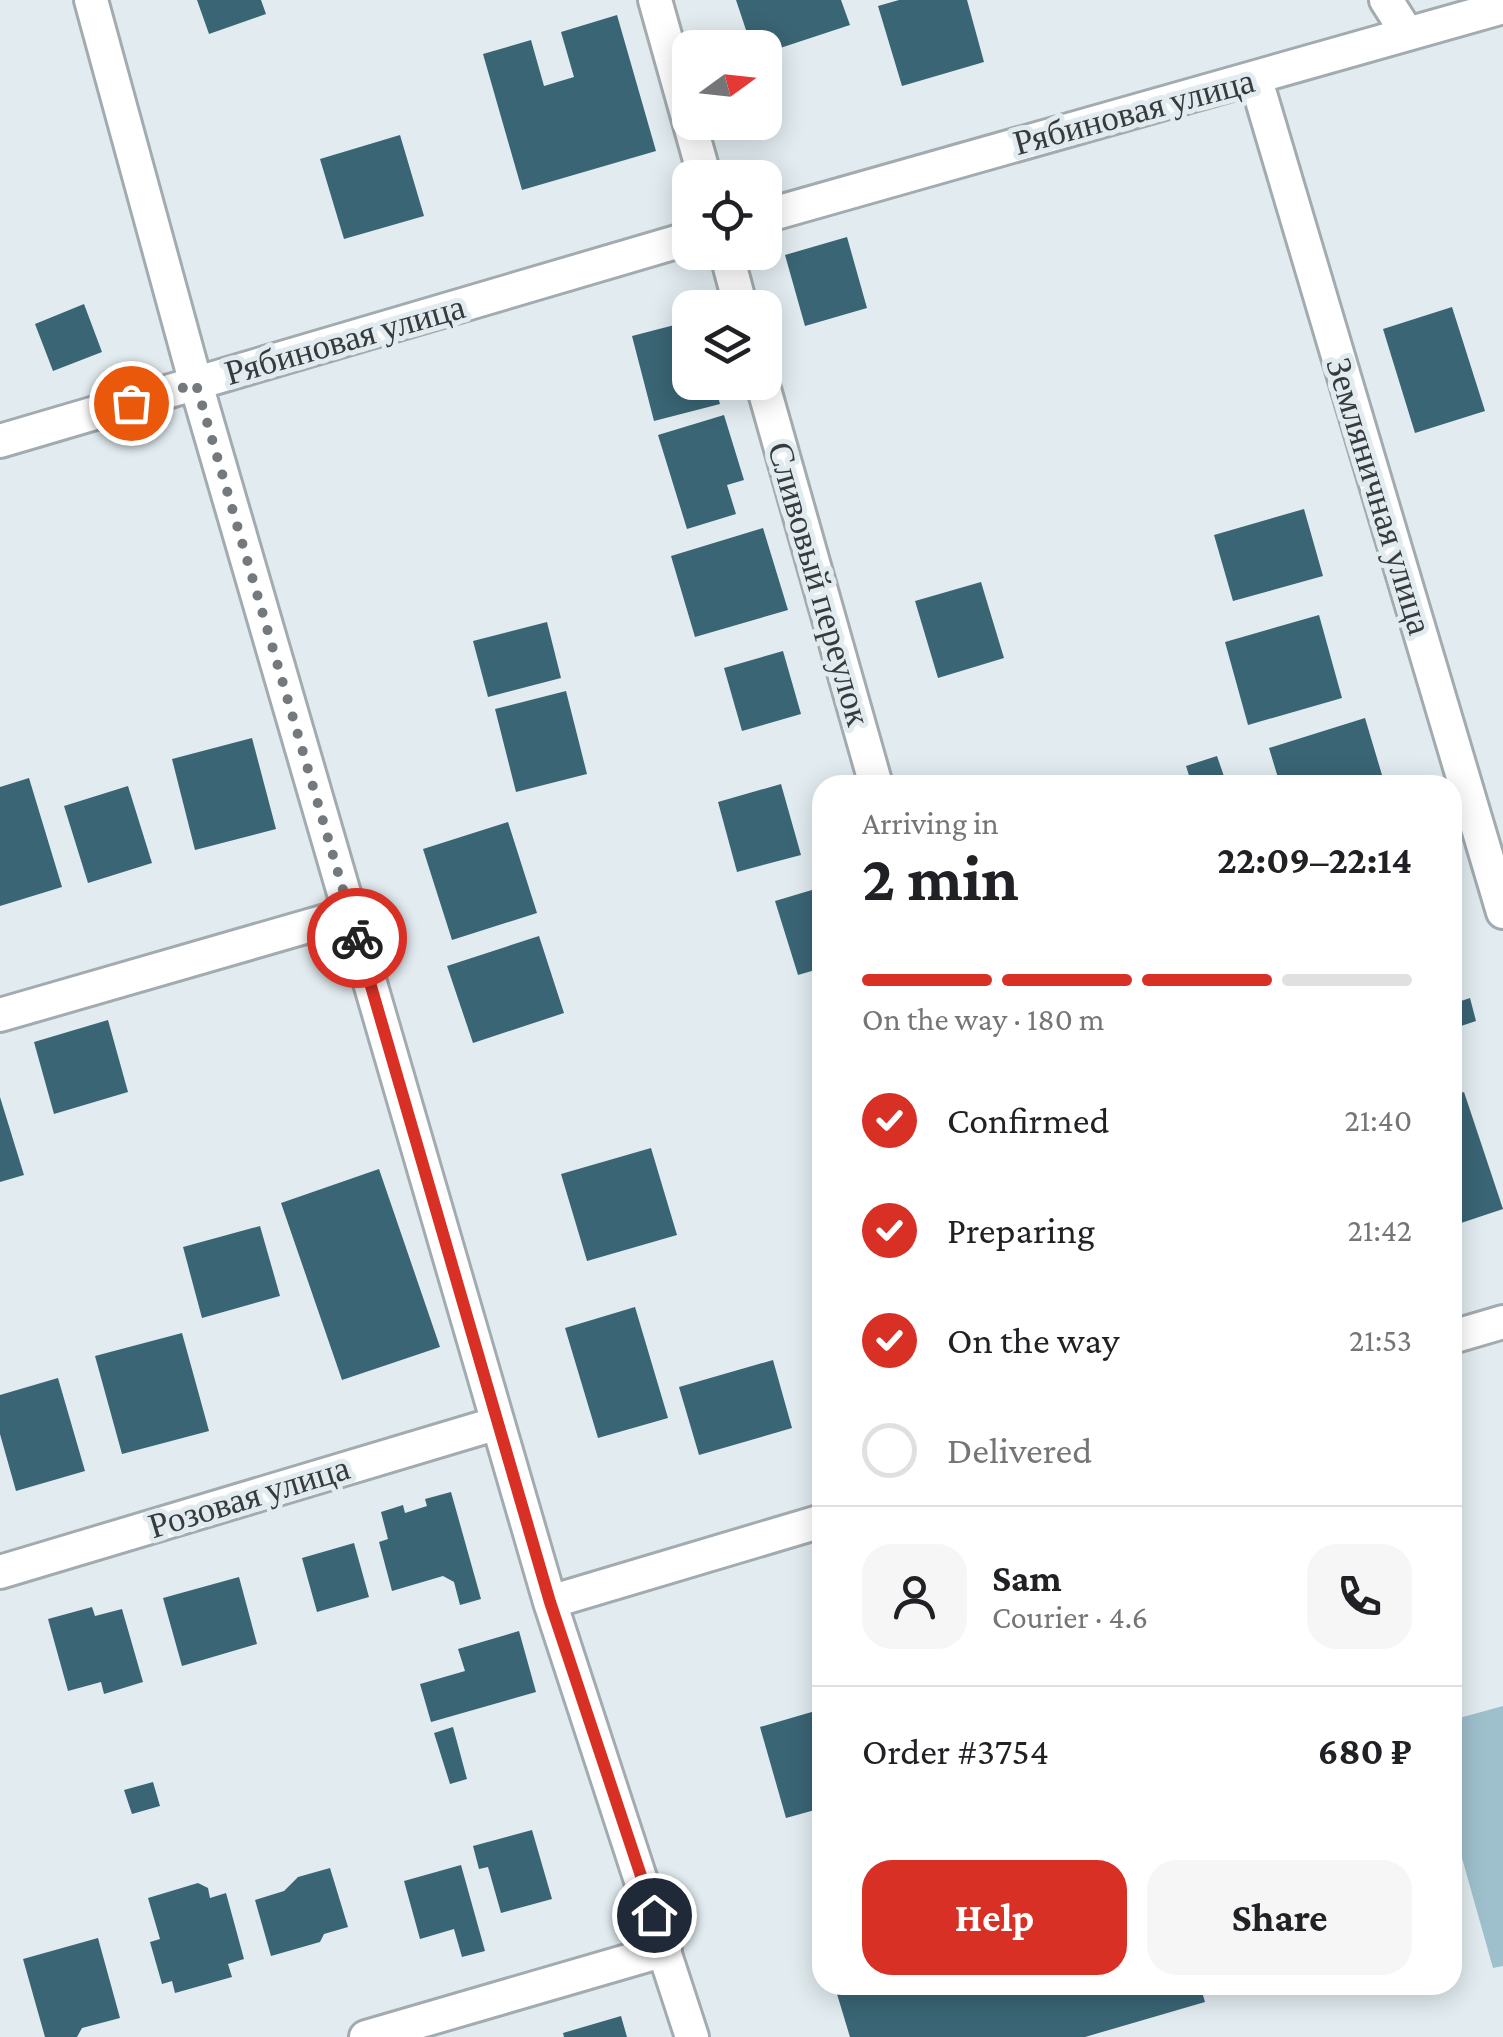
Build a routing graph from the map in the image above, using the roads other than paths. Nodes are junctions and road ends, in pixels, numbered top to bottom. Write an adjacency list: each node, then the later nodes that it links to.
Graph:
1 (90, 0): 10 (street)
2 (656, 0): 7 (street)
3 (1386, 0): 5 (street)
4 (1503, 7): 5 (street, Рябиновая улица)
5 (1407, 33): 6 (street, Рябиновая улица)
6 (1256, 80): 8 (street, Рябиновая улица); 14 (street, Земляничная улица)
7 (700, 160)
8 (782, 211)
9 (672, 243): 10 (street, Рябиновая улица)
10 (196, 384): 12 (street, Рябиновая улица); 15 (street)
11 (767, 400): 13 (street, Сливовый переулок)
12 (0, 441)
13 (873, 775)
14 (1503, 912)
15 (350, 914): 16 (street); 19 (street)
16 (0, 1015)
17 (1503, 1322): 18 (street)
18 (1462, 1333)
19 (498, 1422): 21 (street, Розовая улица); 22 (street)
20 (812, 1524): 22 (street)
21 (0, 1572)
22 (550, 1602): 23 (street)
23 (665, 1950): 24 (street); 25 (street)
24 (366, 2037)
25 (692, 2037)

